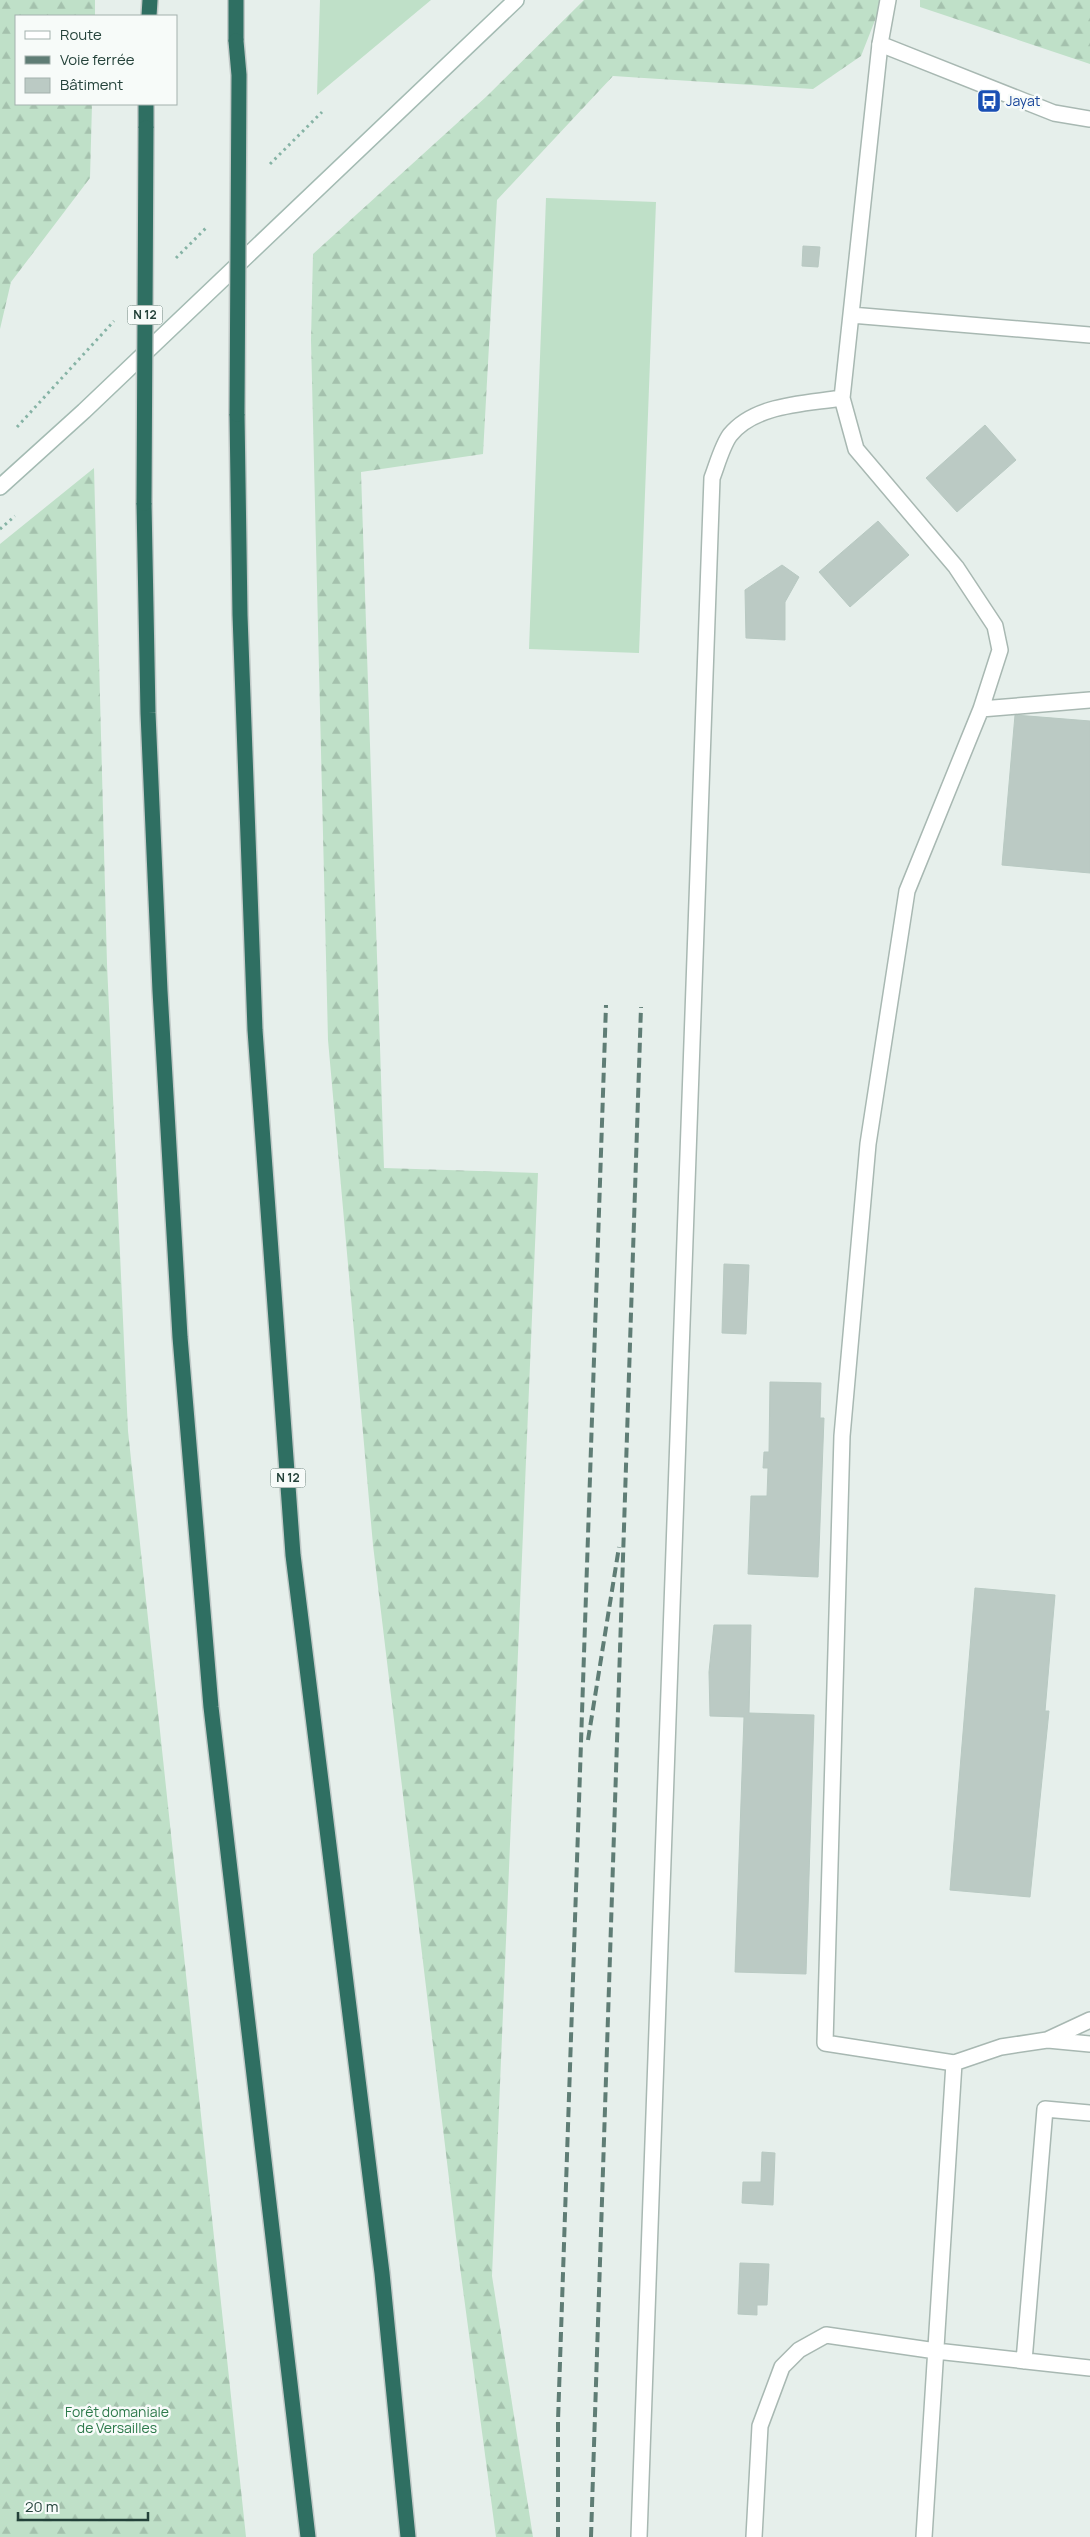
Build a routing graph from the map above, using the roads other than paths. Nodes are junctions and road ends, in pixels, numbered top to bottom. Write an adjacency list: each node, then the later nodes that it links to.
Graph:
1 (150, 0): 5 (highway)
2 (236, 0): 24 (highway, N 12, bridge)
3 (516, 0): 12 (street)
4 (888, 0): 6 (street)
5 (149, 15)
6 (880, 44): 8 (street); 9 (street)
7 (146, 105): 23 (highway, N 12, bridge)
8 (1090, 119)
9 (851, 315): 10 (street); 11 (street)
10 (1090, 335)
11 (842, 398): 14 (street); 25 (street)
12 (0, 487)
13 (1090, 700): 14 (street)
14 (981, 708): 18 (street)
15 (1090, 2020): 16 (street)
16 (1047, 2040): 17 (street); 18 (street)
17 (1090, 2044)
18 (954, 2063): 20 (street)
19 (1090, 2113): 21 (street)
20 (936, 2351): 21 (street); 26 (street); 27 (street)
21 (1024, 2361): 22 (street)
22 (1090, 2368)
23 (308, 2537)
24 (408, 2537)
25 (638, 2537)
26 (754, 2537)
27 (924, 2537)

